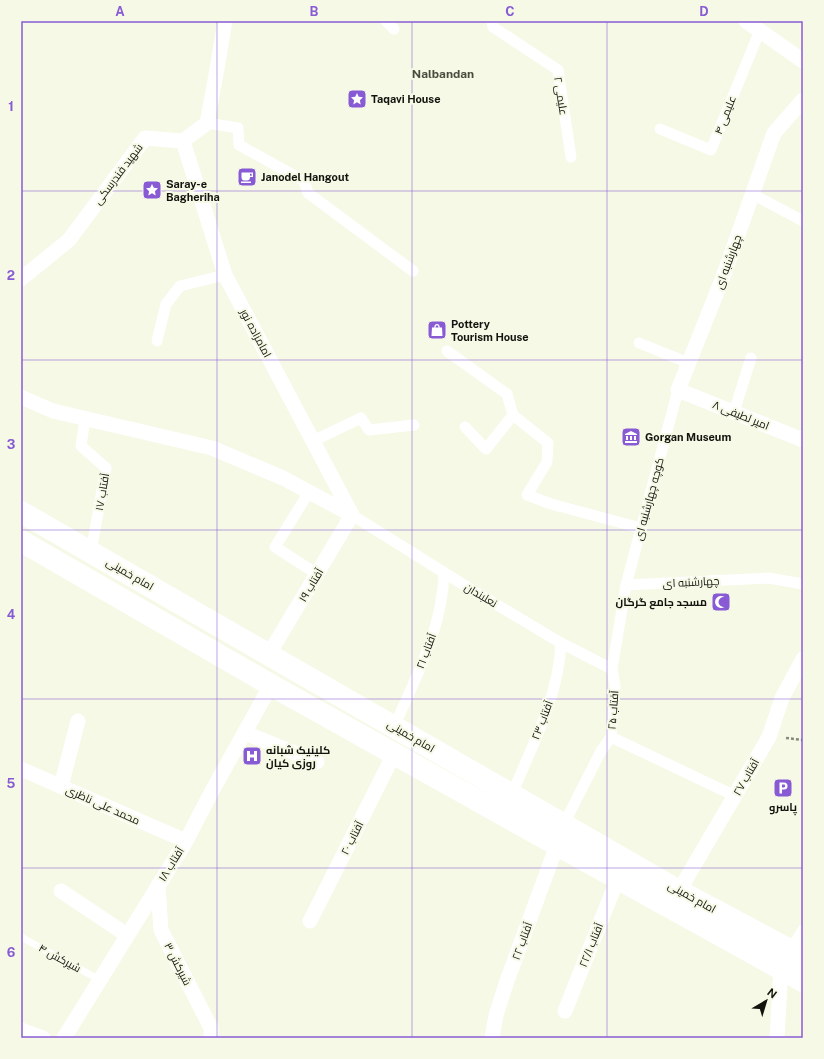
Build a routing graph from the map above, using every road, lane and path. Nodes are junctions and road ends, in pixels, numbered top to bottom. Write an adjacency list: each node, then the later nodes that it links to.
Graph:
1 (225, 21): 7 (street)
2 (492, 21): 10 (street, ۲ علیمی)
3 (746, 21): 4 (street)
4 (760, 30): 5 (street); 8 (street, ۴ علیمی)
5 (803, 61)
6 (803, 100): 11 (street, چهارشنبه ای)
7 (207, 123): 9 (street); 13 (street)
8 (660, 129)
9 (183, 141): 14 (street, امامزاده نور); 15 (street, شهید فندرسکی)
10 (571, 157)
11 (752, 194): 12 (street); 20 (street, چهارشنبه ای)
12 (803, 221)
13 (413, 271)
14 (225, 275): 16 (street); 29 (street, امامزاده نور)
15 (21, 279)
16 (157, 341)
17 (639, 343): 20 (street)
18 (447, 351): 24 (street)
19 (751, 358): 23 (street)
20 (690, 362): 21 (street, چهارشنبه ای)
21 (678, 390): 23 (street, ۸ امیر لطیفی); 33 (street, کوچه چهارشنبه ای)
22 (21, 397): 25 (street)
23 (734, 412): 28 (street, ۸ امیر لطیفی)
24 (513, 415): 27 (street); 33 (street)
25 (85, 419): 30 (street); 35 (street, ۱۷ آفتاب)
26 (414, 425): 29 (street)
27 (465, 427)
28 (803, 438)
29 (312, 441): 32 (street, امامزاده نور)
30 (309, 492): 32 (street); 37 (street)
31 (21, 512): 35 (main road, امام خمینی)
32 (352, 515): 36 (street, نعلبندان); 37 (street, ۱۹ آفتاب)
33 (641, 528): 39 (street, کوچه چهارشنبه ای)
34 (21, 542): 44 (main road, امام خمینی)
35 (91, 552): 41 (main road, امام خمینی)
36 (444, 572): 40 (street, نعلبندان); 46 (street, آفتاب ۲۱)
37 (317, 574): 41 (street, ۱۹ آفتاب)
38 (803, 584): 39 (street, چهارشنبه ای)
39 (626, 585): 43 (street, آفتاب ۲۵)
40 (561, 643): 43 (street, نعلبندان); 53 (street, آفتاب ۲۳)
41 (269, 654): 46 (main road, امام خمینی)
42 (803, 659): 54 (street, آفتاب ۲۷)
43 (612, 669): 48 (street, آفتاب ۲۵)
44 (271, 685): 47 (street, آفتاب ۱۸); 49 (main road, امام خمینی)
45 (78, 720): 52 (street)
46 (394, 726): 53 (main road, امام خمینی)
47 (245, 733): 50 (street); 56 (street, آفتاب ۱۸)
48 (611, 737): 54 (street); 55 (street, آفتاب ۲۵)
49 (394, 754): 57 (main road, امام خمینی); 62 (street, ۲۰ آفتاب)
50 (317, 762)
51 (21, 769): 52 (street, محمد علی ناظری)
52 (61, 786): 56 (street, محمد علی ناظری)
53 (512, 794): 55 (main road, امام خمینی)
54 (735, 796): 61 (street, آفتاب ۲۷)
55 (564, 824): 61 (main road, امام خمینی)
56 (186, 841): 59 (street, آفتاب ۱۸)
57 (557, 845): 58 (main road, امام خمینی); 74 (street, آفتاب ۲۲)
58 (618, 878): 66 (main road, امام خمینی); 69 (street, آفتاب ۲۲/۱)
59 (158, 886): 64 (street, آفتاب ۱۸); 73 (street, ۳ شیرکش)
60 (61, 891): 64 (street)
61 (679, 891): 66 (main road, امام خمینی)
62 (310, 921)
63 (803, 930): 66 (street)
64 (127, 935): 67 (street, آفتاب ۱۸)
65 (21, 937): 67 (lane, ۴ شیرکش)
66 (791, 958): 68 (main road, امام خمینی); 75 (street)
67 (100, 980): 72 (street, آفتاب ۱۸)
68 (803, 981)
69 (565, 1011)
70 (21, 1030): 71 (street)
71 (43, 1038)
72 (64, 1038)
73 (212, 1038)
74 (492, 1038)
75 (777, 1038)

